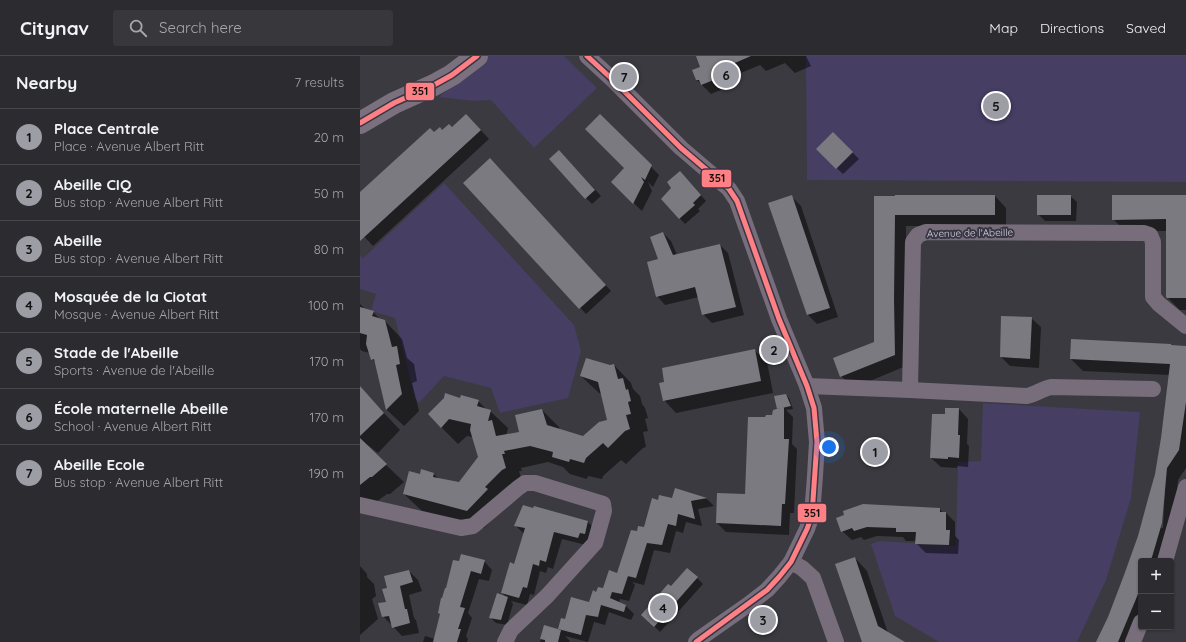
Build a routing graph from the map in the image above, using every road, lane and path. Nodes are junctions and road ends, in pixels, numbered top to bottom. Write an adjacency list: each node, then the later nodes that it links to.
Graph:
1 (456, 56): 4 (main road)
2 (477, 56): 4 (main road)
3 (587, 56): 7 (street)
4 (407, 96): 5 (main road)
5 (360, 123)
6 (1186, 326): 9 (street, Avenue de l'Abeille)
7 (807, 386): 9 (street); 13 (street)
8 (1153, 389): 9 (street)
9 (910, 390)
10 (1186, 487): 12 (street)
11 (360, 505): 15 (street)
12 (1166, 558)
13 (791, 562): 16 (street); 17 (street)
14 (1138, 630): 18 (street)
15 (505, 642)
16 (696, 642)
17 (836, 642)
18 (1133, 642)

